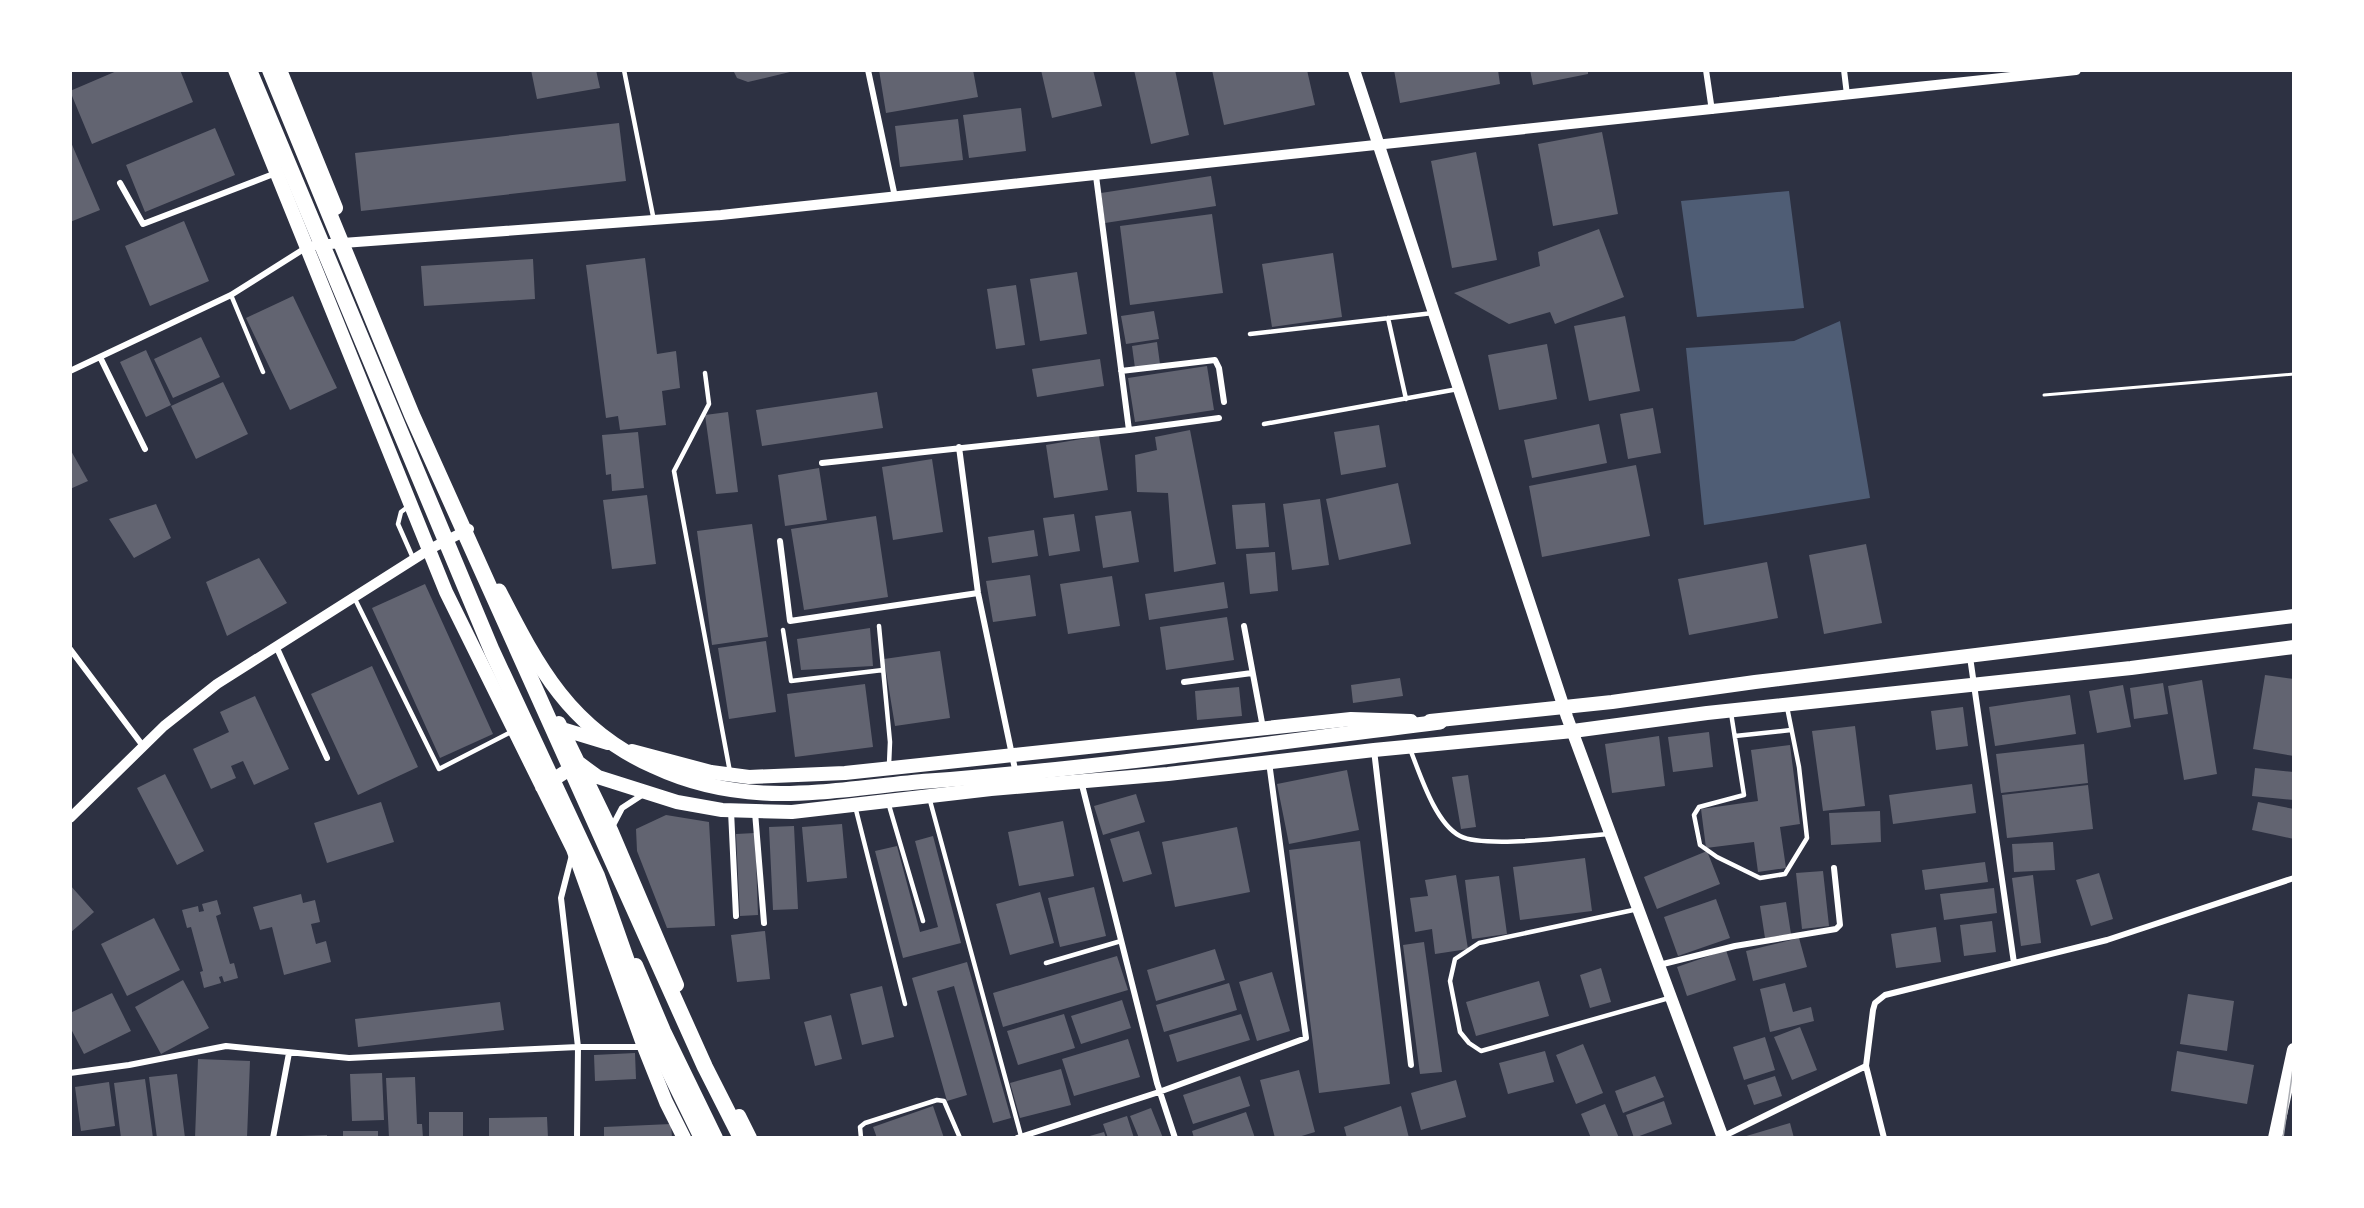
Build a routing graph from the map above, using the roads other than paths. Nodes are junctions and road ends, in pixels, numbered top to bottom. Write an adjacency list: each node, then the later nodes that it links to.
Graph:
1 (235, 70): 14 (main road)
2 (249, 70): 93 (highway)
3 (270, 70): 39 (highway)
4 (280, 70): 19 (main road)
5 (624, 70): 18 (lane)
6 (868, 70): 17 (street)
7 (1354, 70): 13 (main road)
8 (1706, 70): 12 (street)
9 (1844, 70): 11 (street)
10 (2076, 70): 11 (street)
11 (1847, 96): 12 (street)
12 (1712, 111): 13 (street)
13 (1378, 146): 15 (street); 22 (main road)
14 (277, 172): 16 (street); 20 (main road)
15 (1096, 176): 17 (street); 27 (street)
16 (120, 183)
17 (895, 197): 18 (street)
18 (654, 221): 19 (street)
19 (349, 241): 20 (street); 41 (main road)
20 (307, 247): 21 (street); 40 (main road)
21 (231, 295): 25 (street); 28 (lane)
22 (1433, 313): 23 (lane); 30 (main road)
23 (1388, 318): 24 (lane); 31 (lane)
24 (1250, 334)
25 (100, 357): 26 (street); 37 (street)
26 (70, 371)
27 (1121, 371): 32 (street); 35 (street)
28 (263, 372)
29 (705, 373): 78 (lane)
30 (1458, 389): 31 (lane); 60 (main road)
31 (1406, 399): 34 (lane)
32 (1224, 402)
33 (1219, 418): 35 (street)
34 (1264, 424)
35 (1129, 430): 36 (street)
36 (959, 447): 38 (street); 45 (street)
37 (145, 449)
38 (822, 463)
39 (444, 487): 62 (highway); 119 (highway)
40 (411, 504): 43 (main road); 44 (lane)
41 (470, 528): 43 (street); 64 (main road)
42 (780, 541): 45 (street)
43 (430, 549): 44 (street); 65 (main road)
44 (414, 559): 46 (street)
45 (978, 593): 73 (street)
46 (354, 597): 51 (street); 65 (lane)
47 (2294, 616): 54 (main road)
48 (879, 626): 55 (lane)
49 (1244, 626): 56 (street)
50 (783, 630): 55 (lane)
51 (276, 646): 69 (street); 74 (street)
52 (2294, 647): 58 (main road)
53 (70, 649): 69 (street)
54 (1970, 656): 58 (street); 60 (main road)
55 (884, 670): 77 (lane)
56 (1252, 673): 57 (street); 63 (street)
57 (1184, 682)
58 (1975, 684): 59 (main road); 101 (street)
59 (1786, 704): 61 (main road); 66 (lane)
60 (1564, 707): 62 (main road); 67 (main road)
61 (1731, 710): 67 (main road); 68 (lane)
62 (1440, 722): 63 (main road)
63 (1263, 728): 73 (main road)
64 (562, 729): 72 (main road); 76 (main road); 78 (main road)
65 (513, 730): 72 (main road)
66 (1791, 730): 68 (lane); 68 (lane)
67 (1573, 731): 70 (main road); 90 (main road)
68 (1735, 736)
69 (143, 746): 88 (street)
70 (1409, 747): 71 (main road); 90 (lane)
71 (1374, 750): 75 (main road); 109 (street)
72 (524, 752): 80 (main road)
73 (1012, 754): 77 (main road); 81 (street)
74 (327, 758)
75 (1269, 762): 79 (main road); 112 (street)
76 (579, 763): 80 (main road); 82 (main road); 89 (main road)
77 (889, 768): 78 (main road)
78 (731, 775)
79 (1081, 781): 81 (main road); 99 (street)
80 (542, 787): 91 (main road)
81 (1018, 787): 83 (main road)
82 (646, 793): 86 (main road); 89 (street)
83 (929, 797): 84 (main road); 123 (lane)
84 (888, 802): 85 (main road); 97 (lane)
85 (855, 806): 87 (main road); 104 (lane)
86 (731, 810): 87 (main road); 96 (street)
87 (755, 811): 98 (street)
88 (70, 818)
89 (611, 830): 91 (street); 120 (main road)
90 (1611, 834): 95 (main road)
91 (573, 849): 105 (street); 106 (main road)
92 (1834, 868): 102 (street)
93 (597, 876): 117 (highway); 118 (main road)
94 (2294, 878): 101 (street)
95 (1639, 909): 102 (main road); 103 (lane)
96 (736, 916)
97 (923, 921)
98 (764, 923)
99 (1120, 941): 100 (lane); 112 (street)
100 (1046, 963)
101 (2014, 963): 110 (street)
102 (1659, 965): 103 (main road)
103 (1672, 998): 125 (main road)
104 (905, 1004)
105 (578, 1047): 106 (street); 108 (street); 115 (street)
106 (644, 1047): 116 (main road)
107 (2294, 1050): 113 (main road)
108 (289, 1053): 111 (street); 114 (street)
109 (1411, 1065)
110 (1866, 1066): 125 (street); 126 (street)
111 (70, 1072)
112 (1160, 1092): 123 (street); 124 (street)
113 (2289, 1097): 127 (main road)
114 (273, 1137)
115 (577, 1137)
116 (684, 1137)
117 (702, 1137)
118 (716, 1137)
119 (741, 1137)
120 (750, 1137)
121 (861, 1137): 122 (lane)
122 (960, 1137)
123 (1019, 1137)
124 (1175, 1137)
125 (1721, 1137)
126 (1884, 1137)
127 (2276, 1137)

